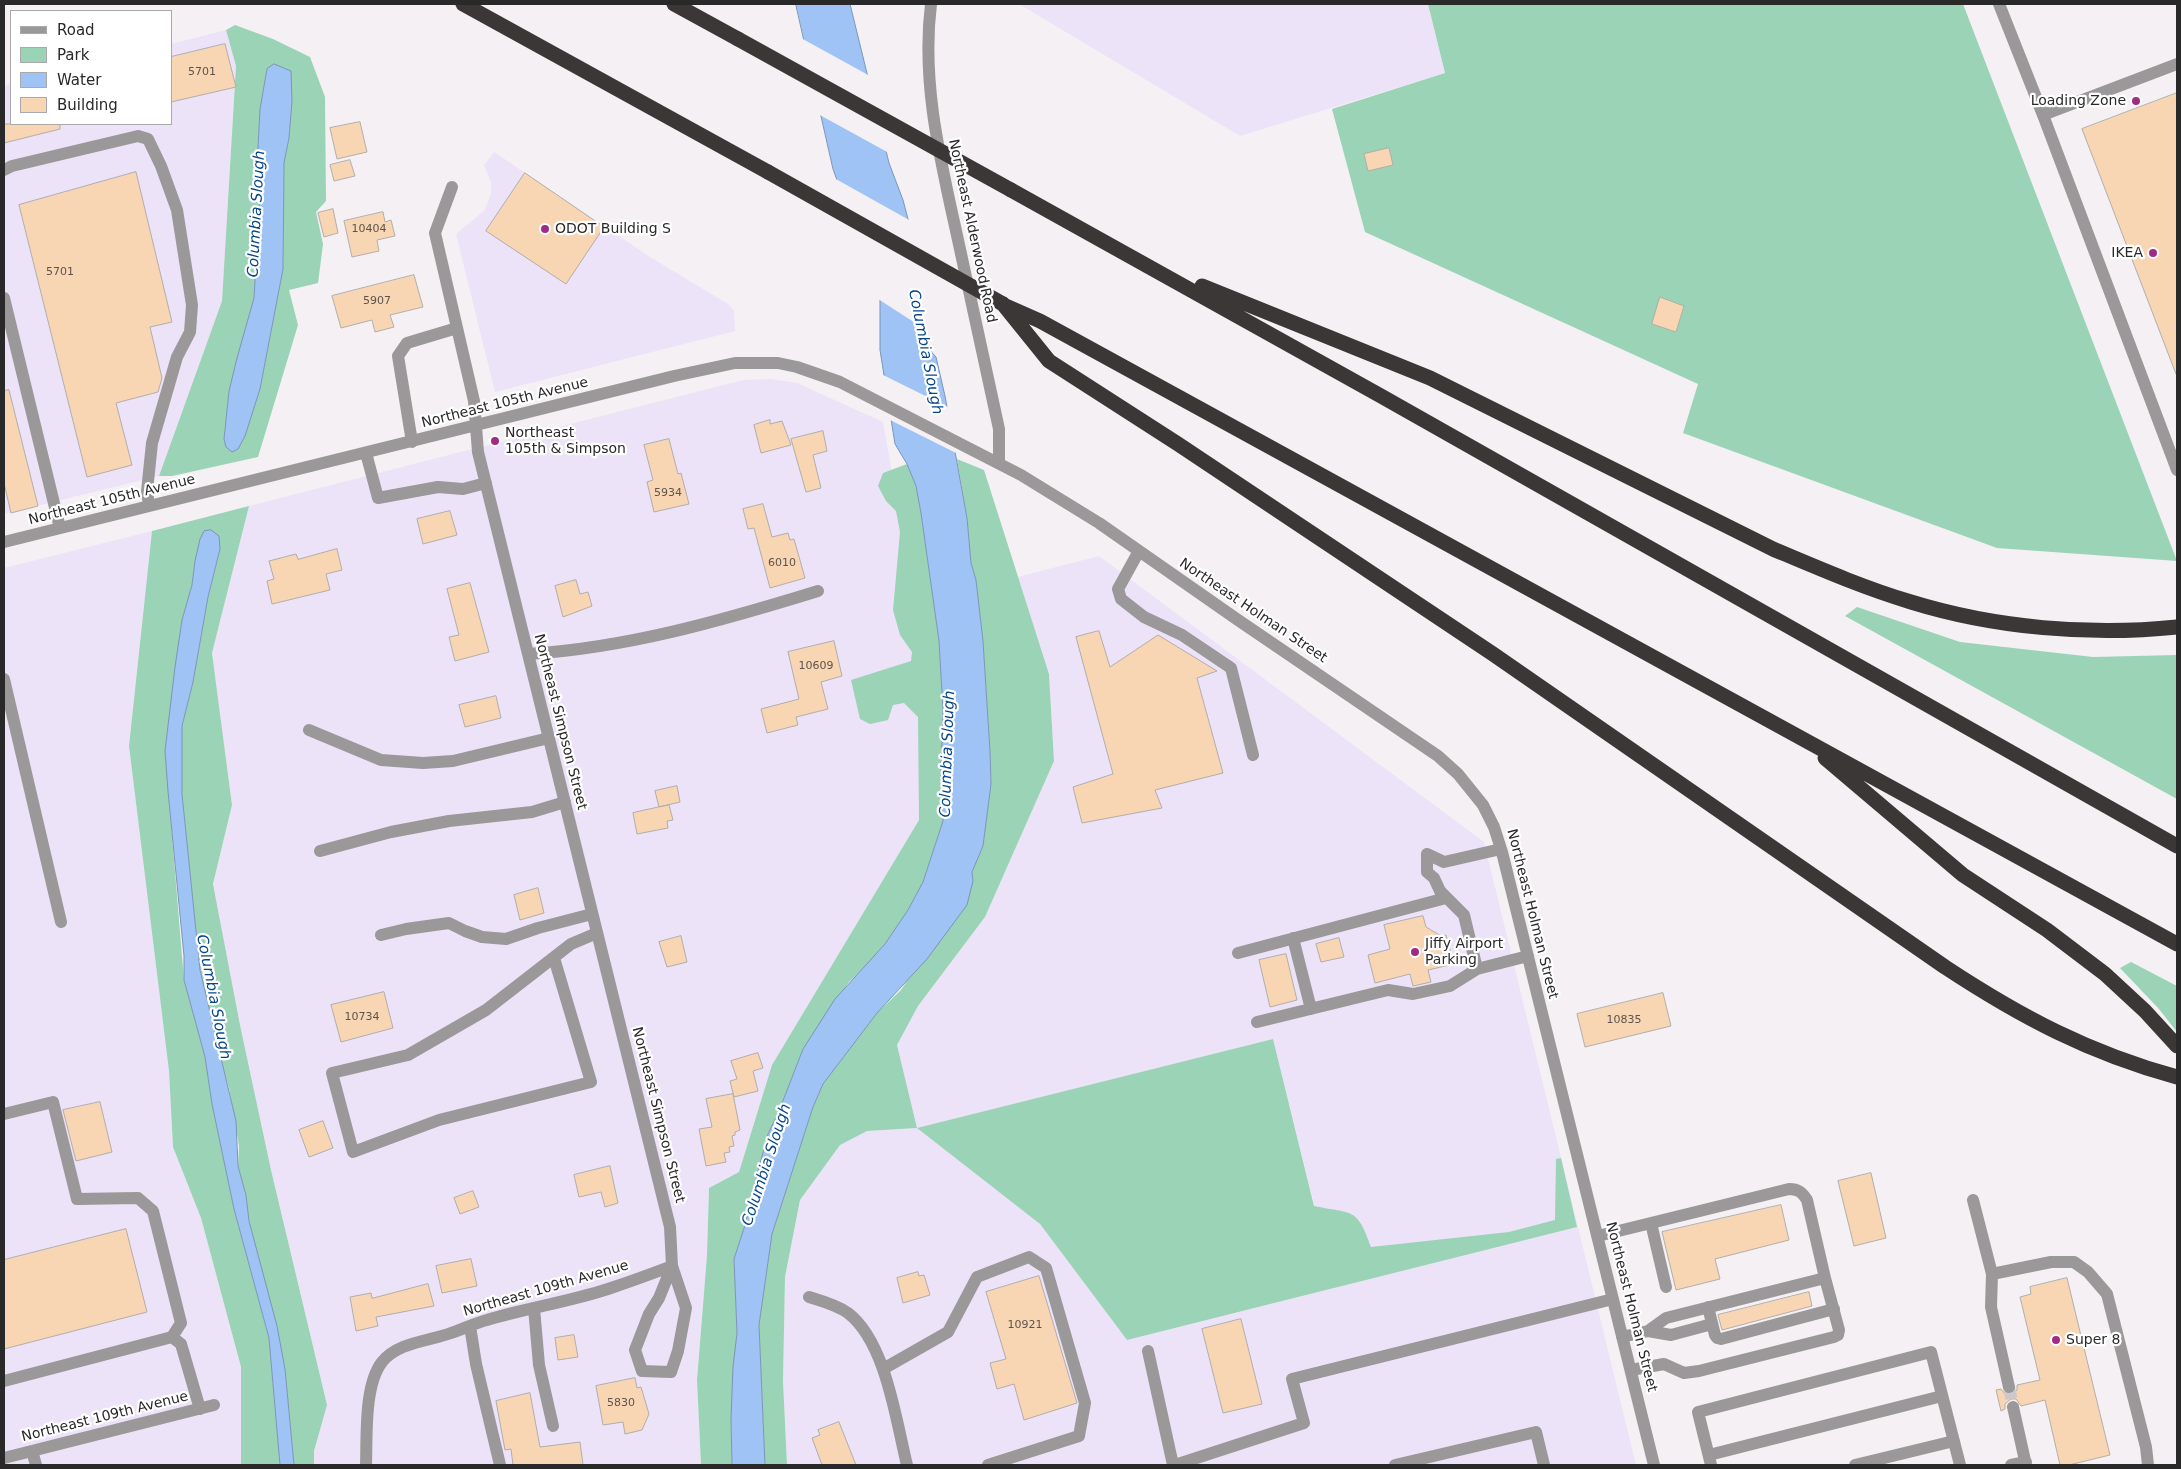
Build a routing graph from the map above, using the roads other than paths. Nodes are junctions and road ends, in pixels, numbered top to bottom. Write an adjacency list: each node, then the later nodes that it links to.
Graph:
1 (463, 4): 11 (highway, bridge)
2 (674, 4): 9 (highway, bridge)
3 (931, 4): 16 (street, Northeast Alderwood Road)
4 (1999, 4): 6 (street)
5 (2177, 64): 6 (street)
6 (2043, 116): 17 (street)
7 (4, 170): 19 (street)
8 (452, 187): 12 (street, Northeast Simpson Street)
9 (1144, 263): 24 (highway); 32 (highway)
10 (4, 298): 20 (street)
11 (1003, 304): 28 (highway); 49 (highway)
12 (457, 328): 13 (street, Northeast Simpson Street); 14 (street)
13 (476, 426): 14 (street, Northeast 105th Avenue); 16 (street, Northeast 105th Avenue); 18 (street, Northeast Simpson Street)
14 (412, 442): 15 (street, Northeast 105th Avenue)
15 (366, 453): 18 (street); 19 (street, Northeast 105th Avenue)
16 (999, 462): 22 (street, Northeast Holman Street)
17 (2177, 470)
18 (486, 483): 25 (street, Northeast Simpson Street)
19 (149, 506): 20 (street, Northeast 105th Avenue)
20 (60, 528): 21 (street, Northeast 105th Avenue)
21 (4, 542)
22 (1140, 551): 30 (street); 33 (street, Northeast Holman Street)
23 (818, 591): 25 (street)
24 (2177, 628)
25 (528, 654): 29 (street, Northeast Simpson Street)
26 (4, 679): 37 (street)
27 (309, 730): 29 (street)
28 (1799, 736): 41 (highway); 48 (highway)
29 (549, 738): 31 (street, Northeast Simpson Street)
30 (1253, 756)
31 (565, 802): 34 (street); 36 (street, Northeast Simpson Street)
32 (2177, 846)
33 (1501, 849): 35 (street); 43 (street, Northeast Holman Street)
34 (320, 851)
35 (1446, 898): 40 (street); 45 (street)
36 (592, 914): 38 (street, Northeast Simpson Street); 39 (street)
37 (61, 922)
38 (597, 933): 44 (street); 54 (street, Northeast Simpson Street)
39 (381, 935)
40 (1293, 938): 42 (street); 46 (street)
41 (2177, 944)
42 (1238, 953)
43 (1528, 956): 45 (street); 53 (street, Northeast Holman Street)
44 (554, 958): 44 (street)
45 (1477, 969): 46 (street)
46 (1311, 1009): 47 (street)
47 (1256, 1022)
48 (2177, 1046)
49 (2177, 1077)
50 (4, 1114): 66 (street)
51 (1973, 1200): 55 (street)
52 (1651, 1223): 53 (street); 56 (street); 57 (street)
53 (1598, 1236): 59 (street, Northeast Holman Street)
54 (672, 1266): 54 (street); 61 (street, Northeast 109th Avenue)
55 (1992, 1274): 72 (street); 96 (street)
56 (1825, 1278): 60 (street); 62 (street)
57 (1666, 1287)
58 (809, 1297): 69 (street)
59 (1613, 1299): 67 (street, Northeast Holman Street); 82 (street)
60 (1708, 1307): 63 (street); 65 (street)
61 (534, 1308): 64 (street, Northeast 109th Avenue); 77 (street)
62 (1834, 1309): 63 (street); 70 (street)
63 (1712, 1324): 65 (street)
64 (470, 1326): 85 (street, Northeast 109th Avenue); 86 (street)
65 (1648, 1331): 67 (street)
66 (172, 1337): 71 (street); 75 (street)
67 (1622, 1337): 70 (street, Northeast Holman Street)
68 (1148, 1352): 89 (street)
69 (882, 1370): 87 (street); 88 (street)
70 (1631, 1370): 92 (street, Northeast Holman Street)
71 (4, 1381)
72 (2009, 1387)
73 (1942, 1396): 78 (street); 81 (street); 81 (street)
74 (214, 1405): 75 (street, Northeast 109th Avenue)
75 (200, 1408): 79 (street, Northeast 109th Avenue)
76 (2013, 1408): 83 (street)
77 (553, 1426)
78 (1954, 1441): 93 (street); 94 (street)
79 (32, 1451): 80 (street, Northeast 109th Avenue); 84 (street)
80 (4, 1458)
81 (1710, 1460)
82 (1193, 1463): 89 (street)
83 (2026, 1463): 95 (street)
84 (36, 1465)
85 (366, 1465)
86 (500, 1465)
87 (907, 1465)
88 (988, 1465)
89 (1174, 1465)
90 (1396, 1465): 91 (street)
91 (1544, 1465)
92 (1654, 1465)
93 (1854, 1465)
94 (1960, 1465)
95 (2011, 1465)
96 (2148, 1465)

